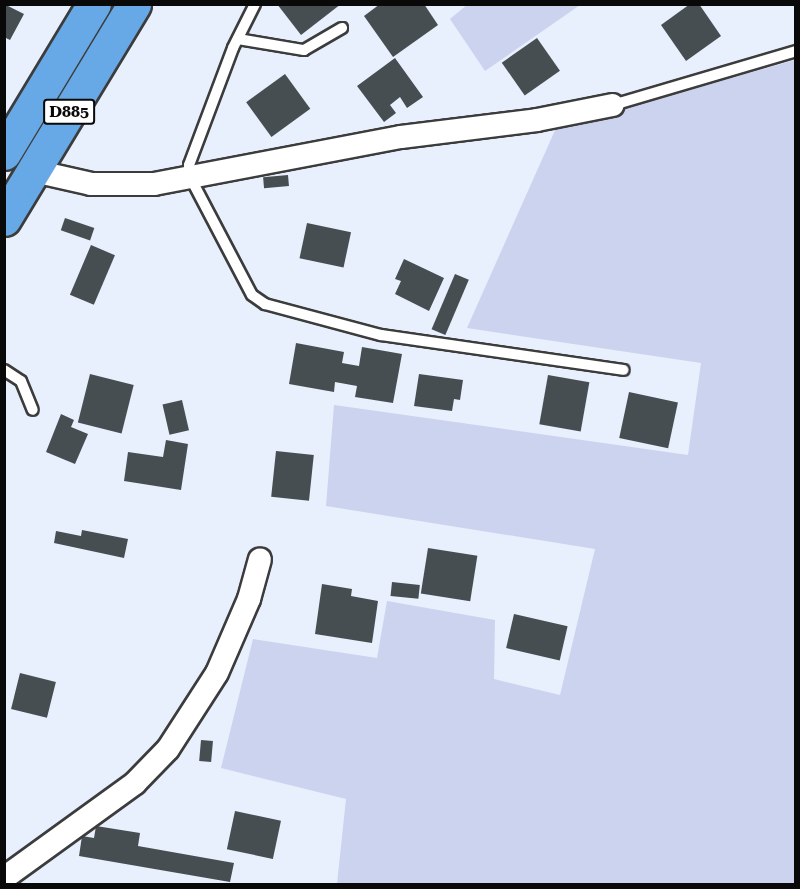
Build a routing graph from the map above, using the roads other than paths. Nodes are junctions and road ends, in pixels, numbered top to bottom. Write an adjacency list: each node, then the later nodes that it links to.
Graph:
1 (94, 4): 8 (highway, D885)
2 (134, 4): 9 (highway, D885)
3 (255, 4): 5 (lane)
4 (342, 28): 5 (lane)
5 (238, 39): 10 (lane)
6 (795, 51): 7 (lane)
7 (613, 105): 10 (street)
8 (4, 153)
9 (34, 171): 10 (street); 11 (highway, D885)
10 (190, 177): 13 (lane)
11 (4, 219)
12 (4, 370): 14 (lane)
13 (623, 370)
14 (33, 410)
15 (260, 559): 16 (street)
16 (4, 878)

